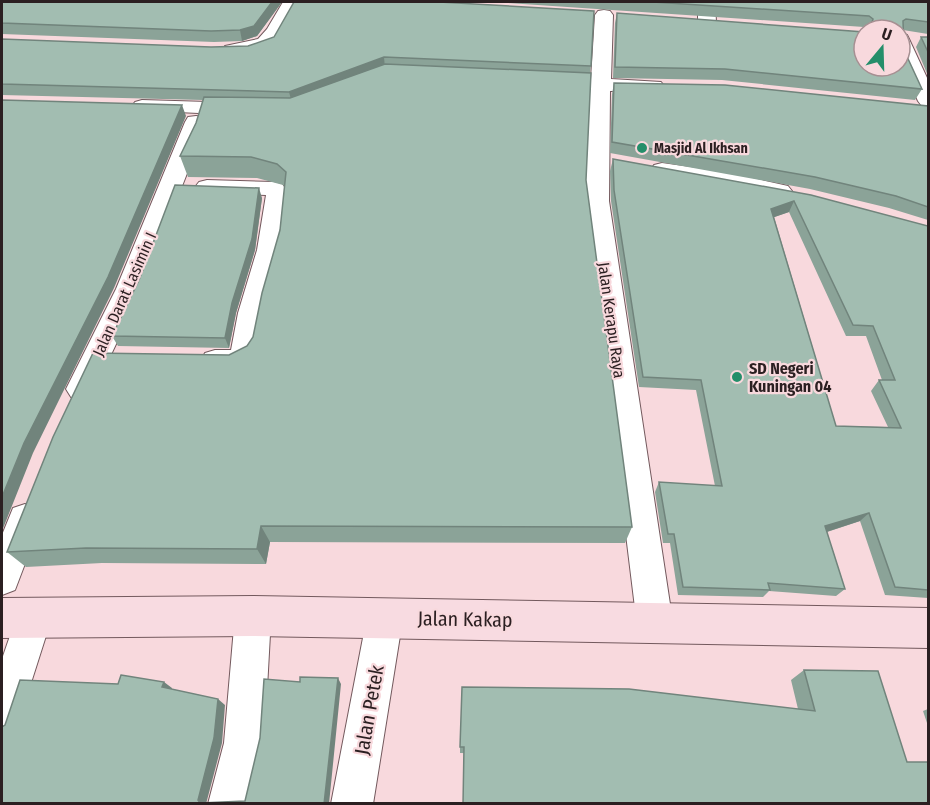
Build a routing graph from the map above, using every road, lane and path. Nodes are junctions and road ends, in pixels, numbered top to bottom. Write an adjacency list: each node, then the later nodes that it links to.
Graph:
1 (291, 2): 7 (street)
2 (706, 2): 5 (street)
3 (604, 15): 10 (street, Jalan Kerapu Raya)
4 (684, 21): 5 (street)
5 (707, 22): 6 (street)
6 (729, 24)
7 (214, 50)
8 (912, 56): 12 (street)
9 (530, 83): 10 (street)
10 (602, 86): 11 (street); 18 (street, Jalan Kerapu Raya)
11 (679, 87)
12 (928, 101)
13 (119, 106): 14 (street)
14 (201, 108): 16 (street); 19 (street, Jalan Darat Lasimin I)
15 (907, 108): 17 (street)
16 (259, 110)
17 (928, 110)
18 (618, 163): 20 (street); 28 (street, Jalan Kerapu Raya)
19 (170, 186): 21 (street); 22 (street, Jalan Darat Lasimin I)
20 (802, 196)
21 (190, 360)
22 (71, 412)
23 (35, 495): 24 (street)
24 (2, 578)
25 (253, 616): 26 (street, Jalan Kakap); 27 (street, Jalan Kakap); 31 (street)
26 (18, 617): 30 (street)
27 (385, 617): 28 (street, Jalan Kakap); 32 (street, Jalan Petek)
28 (655, 624): 29 (street, Jalan Kakap)
29 (928, 628)
30 (2, 716)
31 (229, 804)
32 (352, 804)

